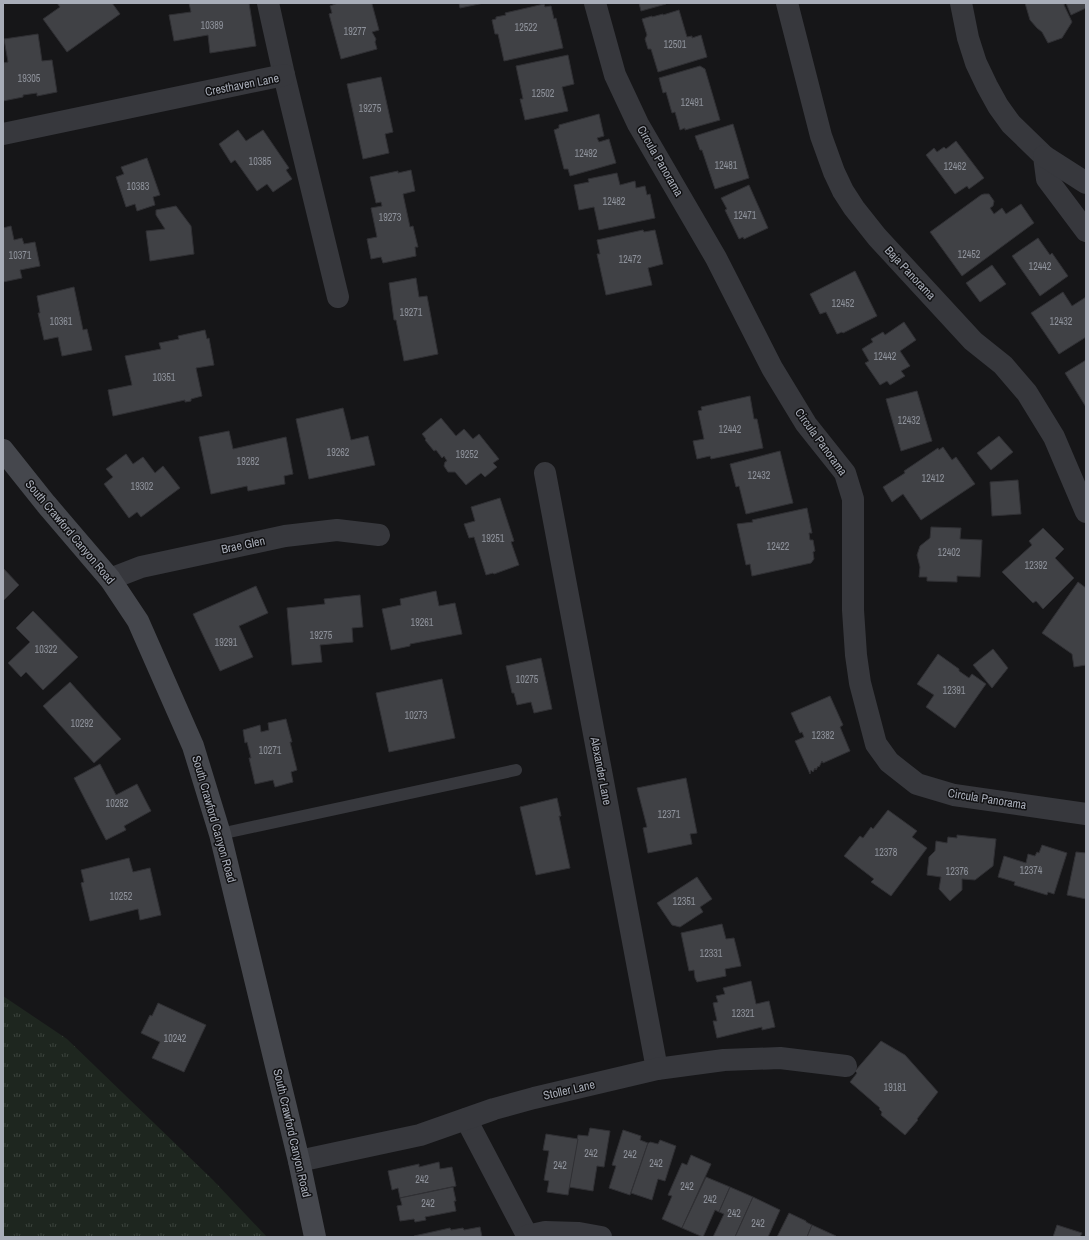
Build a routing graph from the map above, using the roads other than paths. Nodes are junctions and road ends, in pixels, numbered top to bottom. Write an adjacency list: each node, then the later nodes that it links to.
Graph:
1 (268, 3): 5 (street)
2 (595, 3): 17 (street, Circula Panorama)
3 (787, 3): 13 (street, Baja Panorama)
4 (961, 3): 7 (street)
5 (284, 75): 6 (street, Cresthaven Lane); 10 (street, Cresthaven Lane)
6 (3, 134)
7 (1044, 156): 8 (street); 9 (street)
8 (1086, 183)
9 (1086, 231)
10 (338, 297)
11 (3, 450): 15 (main road, South Crawford Canyon Road)
12 (545, 473): 20 (street, Alexander Lane)
13 (1086, 512)
14 (379, 535): 15 (street, Brae Glen)
15 (110, 579): 18 (main road, South Crawford Canyon Road)
16 (516, 770): 18 (lane)
17 (1086, 814)
18 (220, 834): 22 (main road, South Crawford Canyon Road)
19 (846, 1066): 20 (street, Stoller Lane)
20 (657, 1069): 21 (street, Stoller Lane)
21 (466, 1119): 22 (street, Stoller Lane); 23 (street)
22 (299, 1161): 24 (main road, South Crawford Canyon Road)
23 (528, 1236): 25 (street)
24 (315, 1237)
25 (601, 1237)

